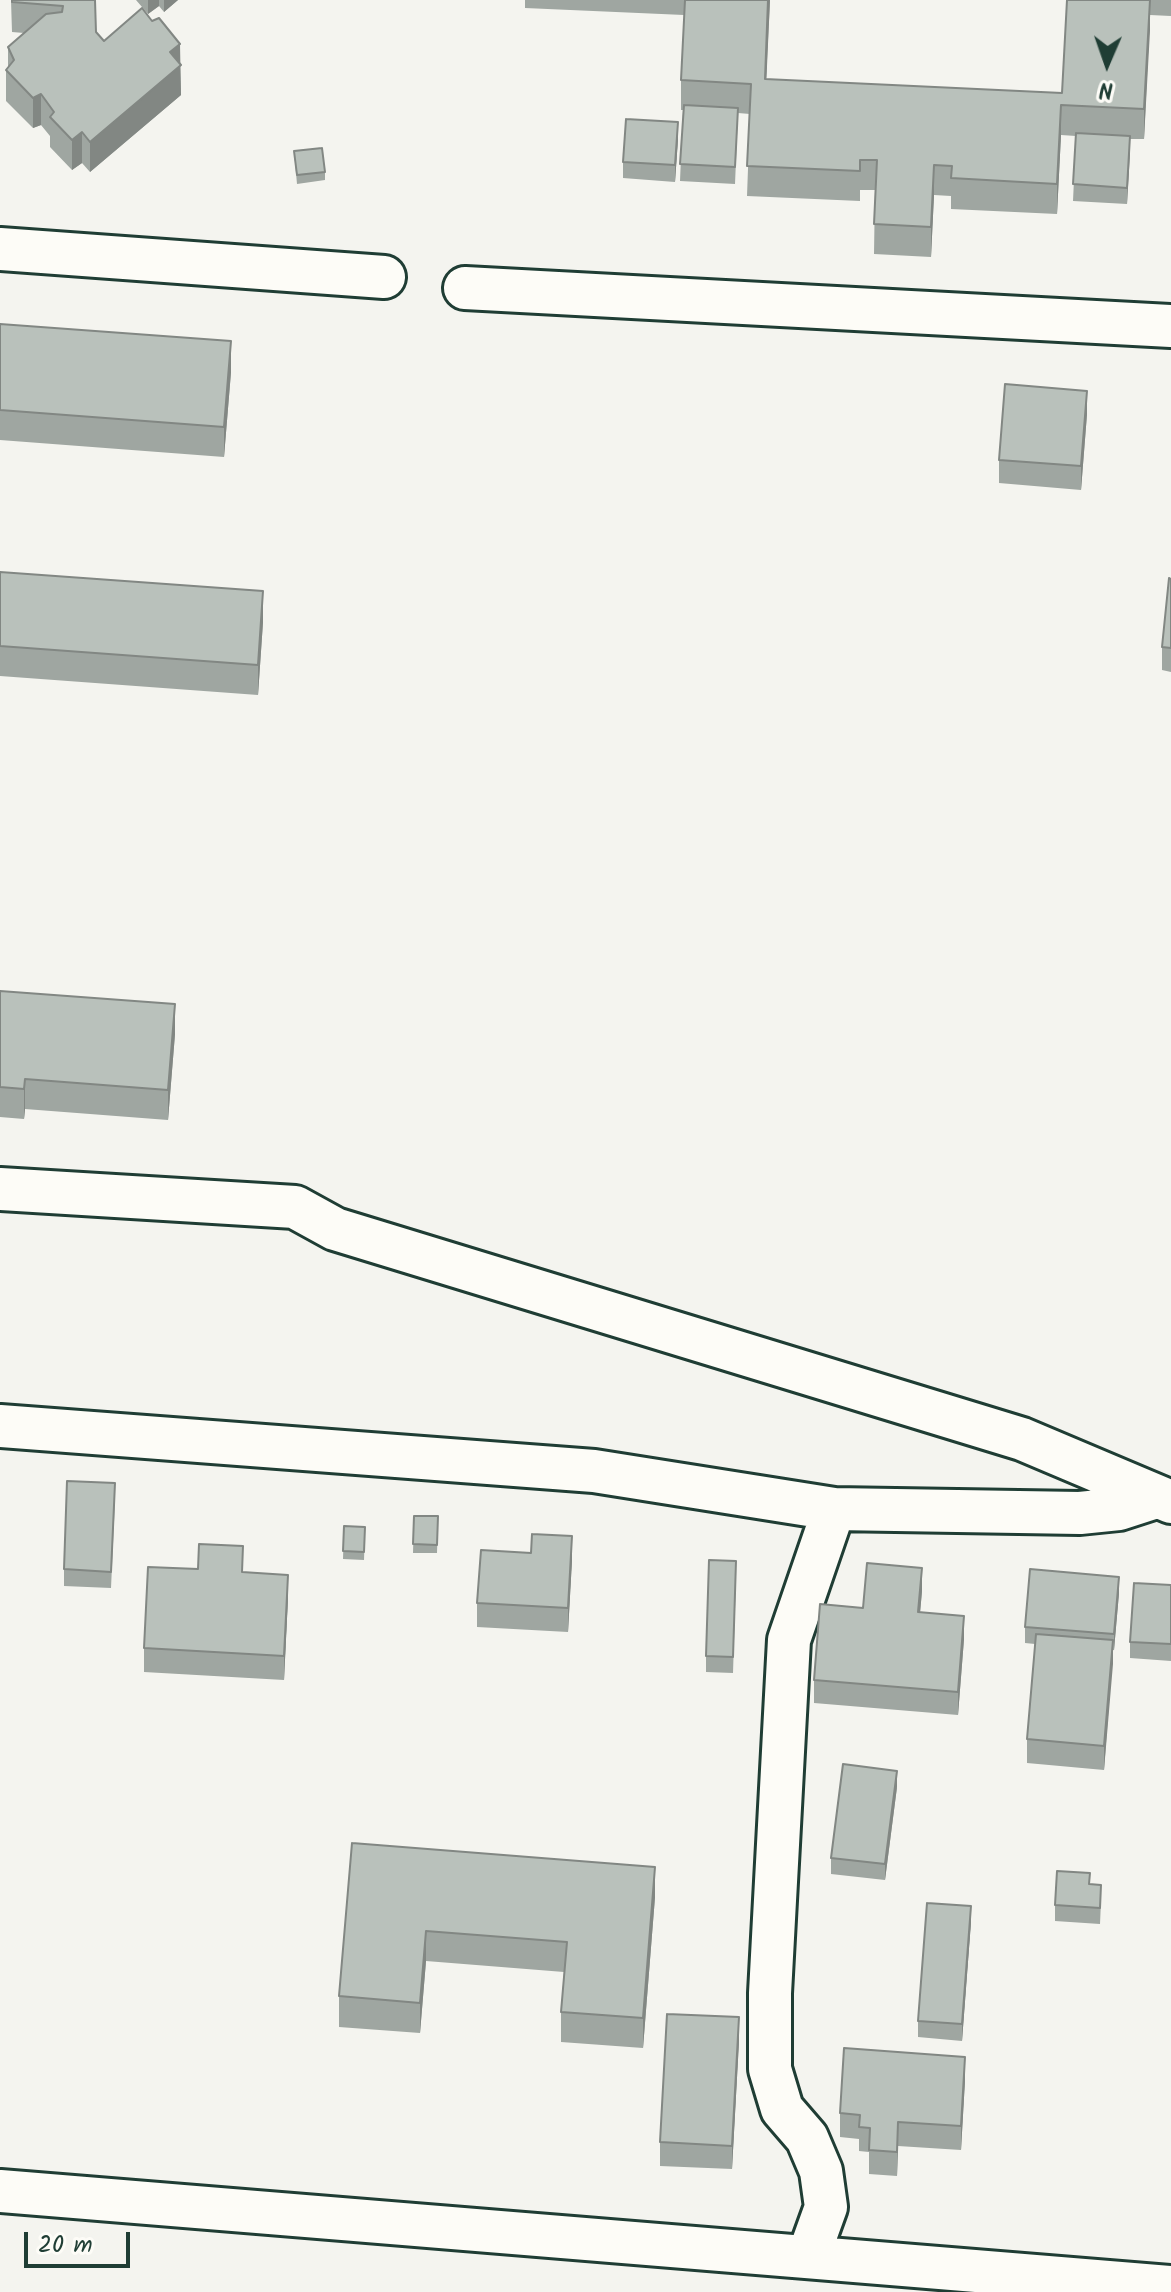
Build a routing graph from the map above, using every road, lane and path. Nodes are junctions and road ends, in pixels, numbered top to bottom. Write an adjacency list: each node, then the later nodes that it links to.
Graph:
1 (0, 249): 2 (street)
2 (384, 277)
3 (465, 288): 4 (street)
4 (1171, 326)
5 (0, 1189): 7 (street)
6 (0, 1426): 8 (street)
7 (1164, 1500): 8 (street)
8 (834, 1509): 10 (street)
9 (0, 2191): 10 (street)
10 (808, 2257): 11 (street)
11 (1171, 2287)

